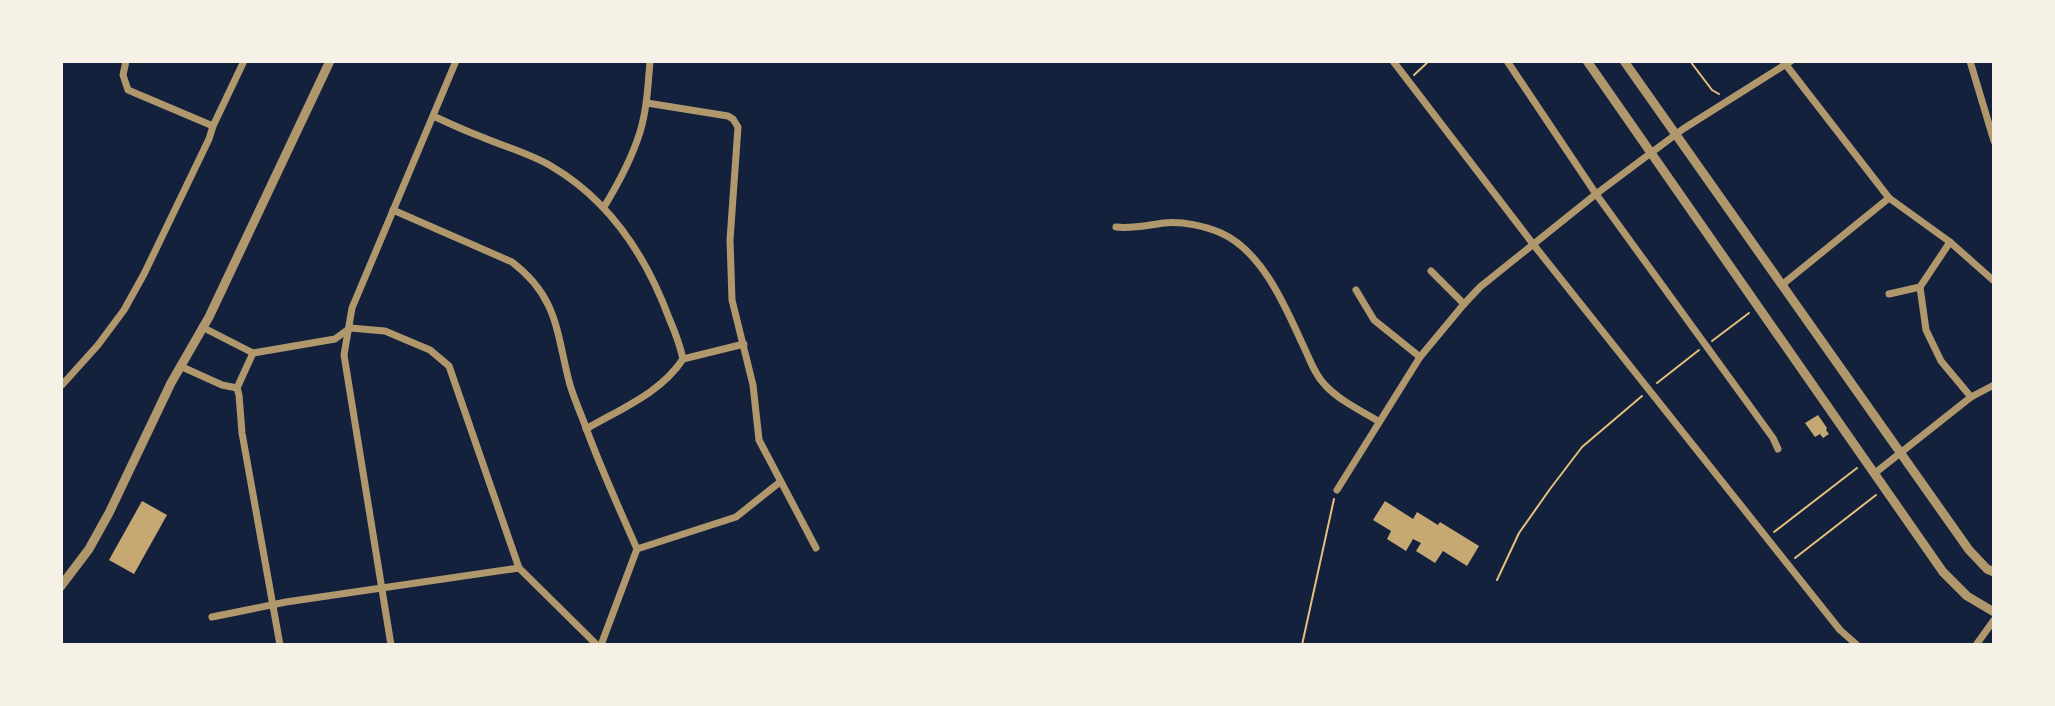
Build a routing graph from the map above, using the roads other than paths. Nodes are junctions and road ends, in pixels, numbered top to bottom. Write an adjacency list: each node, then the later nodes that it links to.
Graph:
1 (126, 61): 16 (street)
2 (244, 61): 16 (street)
3 (330, 61): 34 (street)
4 (456, 61): 15 (street)
5 (650, 61): 14 (street)
6 (1394, 61): 26 (street)
7 (1507, 61): 20 (street)
8 (1587, 61): 19 (street)
9 (1624, 61): 13 (street)
10 (1630, 61): 13 (street)
11 (1970, 61): 18 (street)
12 (1787, 62): 17 (street); 21 (street)
13 (1634, 75): 17 (street)
14 (646, 103): 22 (street); 36 (street)
15 (433, 116): 22 (street); 23 (street)
16 (213, 126): 41 (street)
17 (1676, 135): 19 (street); 29 (street)
18 (1994, 141)
19 (1652, 153): 20 (street); 49 (street)
20 (1597, 194): 26 (street); 47 (street)
21 (1889, 198): 25 (street); 29 (street)
22 (604, 207): 39 (street)
23 (393, 210): 35 (street); 46 (street)
24 (1116, 227): 45 (street)
25 (1951, 242): 28 (street); 30 (street)
26 (1533, 244): 33 (street); 62 (street)
27 (1431, 271): 33 (street)
28 (1994, 281)
29 (1783, 284): 48 (street)
30 (1920, 287): 32 (street); 44 (street)
31 (1356, 290): 38 (street)
32 (1889, 293)
33 (1464, 304): 38 (street)
34 (202, 327): 37 (street); 40 (street)
35 (350, 328): 37 (street); 54 (street); 57 (street)
36 (744, 344): 39 (street); 50 (street)
37 (253, 353): 43 (street)
38 (1420, 357): 45 (street)
39 (683, 359): 46 (street)
40 (180, 366): 43 (street); 56 (street)
41 (62, 385)
42 (1994, 385): 44 (street)
43 (237, 388): 58 (street)
44 (1971, 397): 48 (street)
45 (1378, 421): 51 (street)
46 (586, 429): 53 (street)
47 (1777, 449)
48 (1901, 454): 49 (street); 55 (street)
49 (1875, 473): 59 (street)
50 (780, 482): 52 (street); 53 (street)
51 (1337, 490)
52 (816, 548)
53 (637, 549): 65 (street)
54 (519, 568): 57 (street); 65 (street)
55 (1994, 572)
56 (61, 586)
57 (381, 589): 58 (street); 64 (street)
58 (272, 606): 60 (street); 63 (street)
59 (1994, 612)
60 (212, 617)
61 (1994, 620): 66 (street)
62 (1853, 644)
63 (280, 645)
64 (391, 645)
65 (599, 645)
66 (1976, 645)

